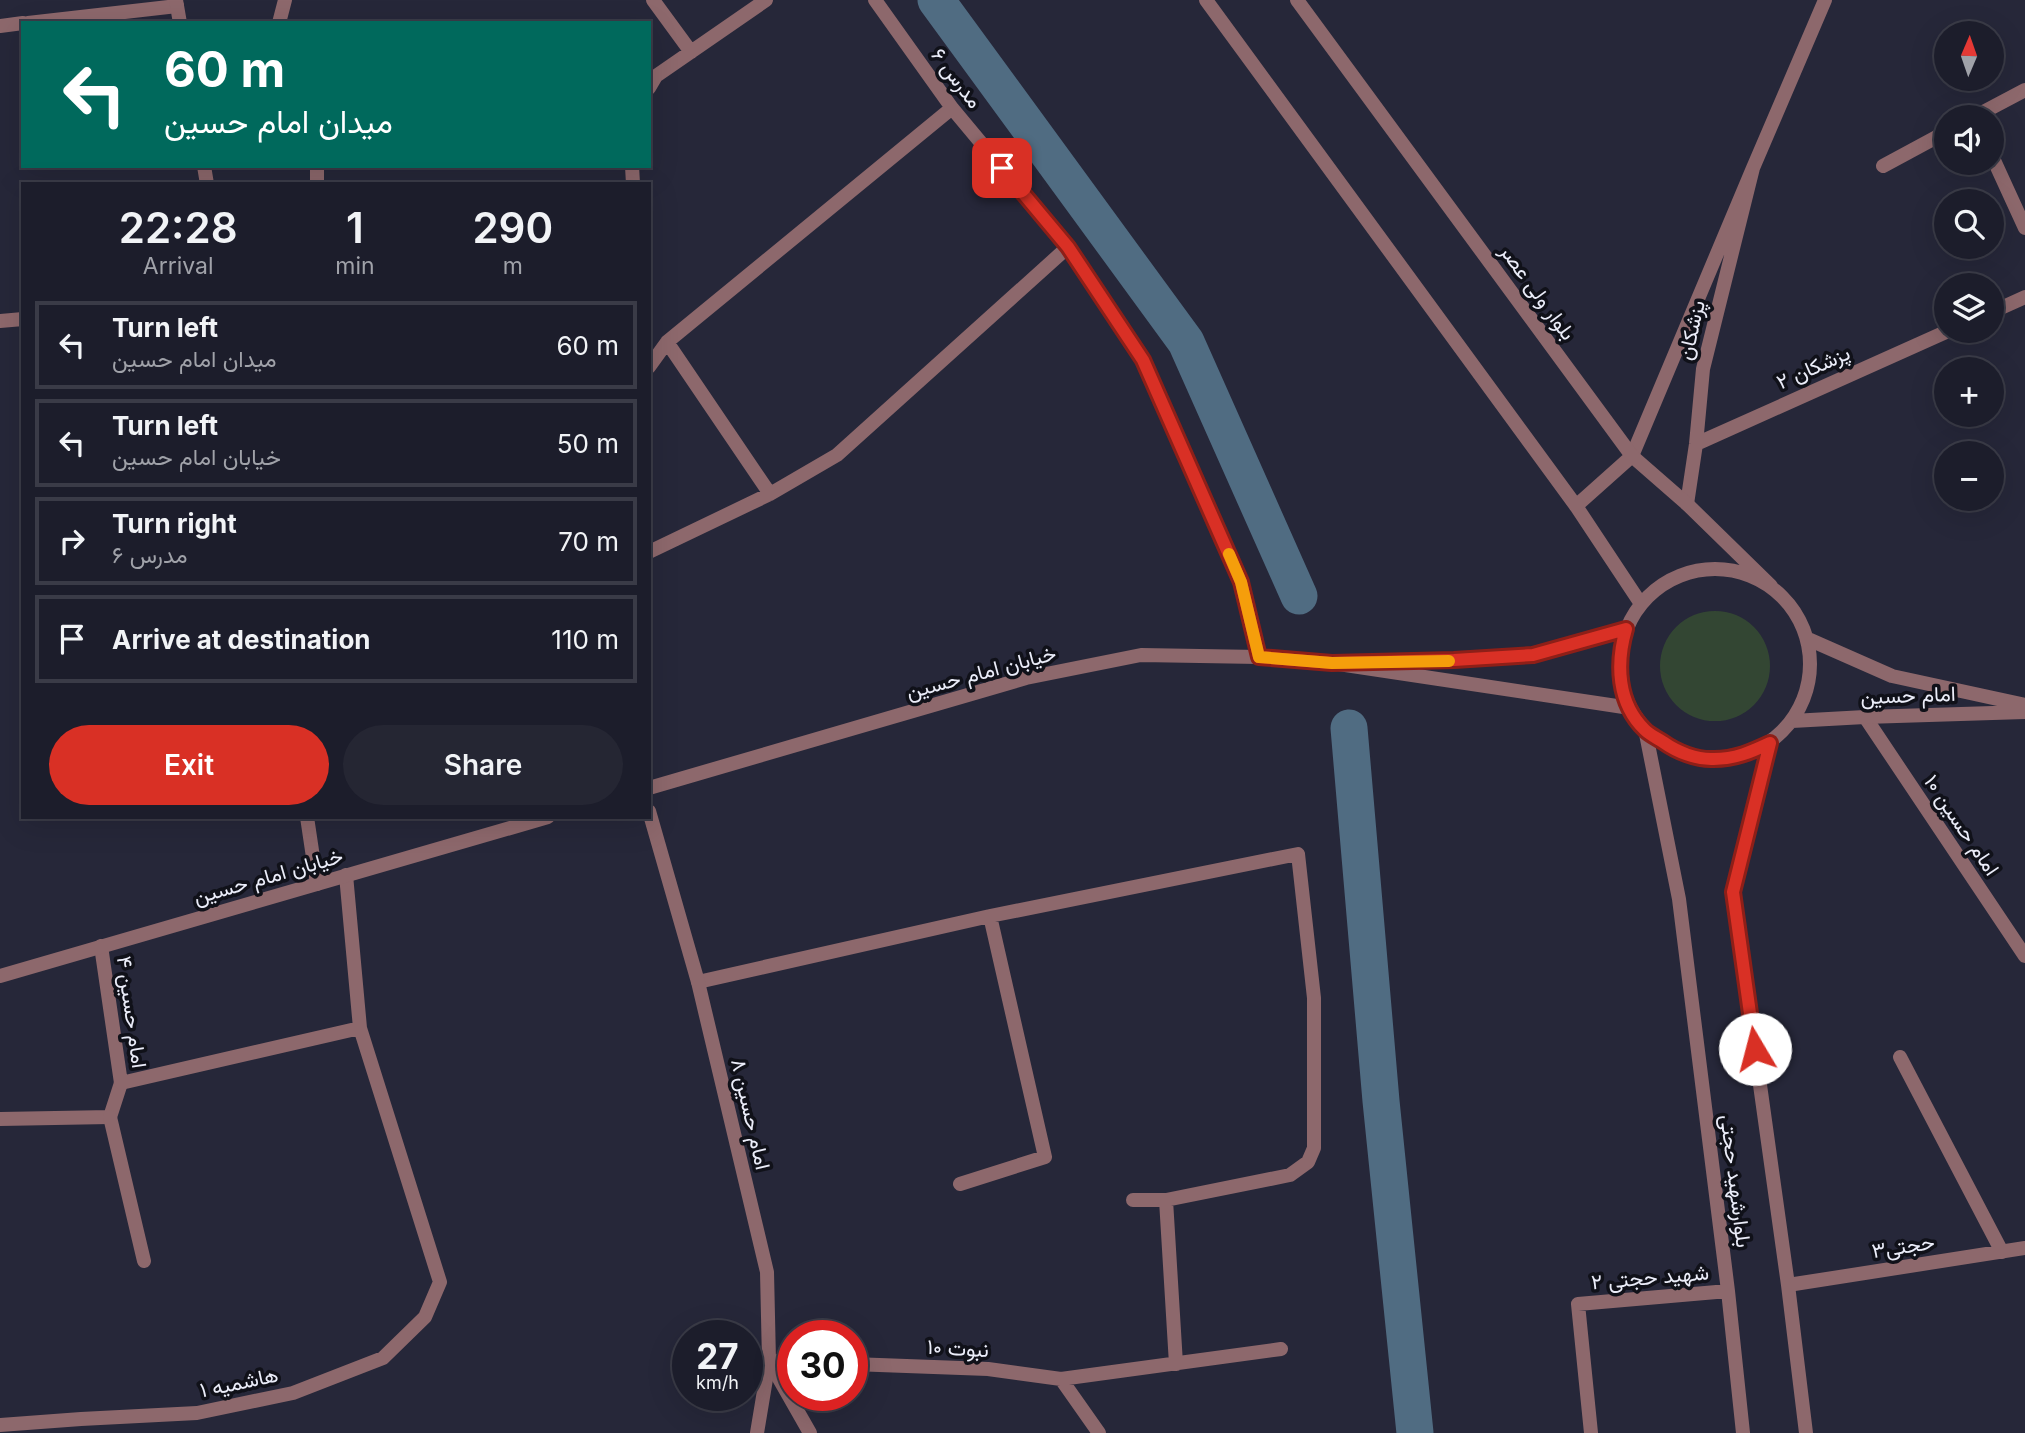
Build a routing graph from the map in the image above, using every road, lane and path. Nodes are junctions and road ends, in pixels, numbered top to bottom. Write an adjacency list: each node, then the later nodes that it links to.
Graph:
1 (285, 0): 11 (street)
2 (653, 0): 14 (street)
3 (766, 0): 14 (street)
4 (875, 0): 18 (street, مدرس ۶)
5 (1206, 0): 36 (street)
6 (1297, 0): 33 (street, بلوار ولی عصر)
7 (1825, 0): 21 (street, پزشکان)
8 (177, 3): 9 (street); 10 (street)
9 (40, 21)
10 (180, 21)
11 (280, 21)
12 (21, 23): 13 (street)
13 (0, 26)
14 (691, 52): 15 (street)
15 (651, 81)
16 (2025, 90): 17 (street)
17 (1997, 105)
18 (952, 108): 24 (street, مدرس ۶); 30 (street)
19 (1934, 138): 20 (street)
20 (1883, 166)
21 (1753, 168): 32 (street, پزشکان); 33 (street, پزشکان)
22 (2001, 175): 23 (street)
23 (2025, 228)
24 (1068, 247): 34 (street); 42 (street, مدرس ۶)
25 (2025, 297): 26 (street)
26 (2004, 307)
27 (21, 319): 28 (street)
28 (0, 321)
29 (1934, 337): 32 (street, پزشکان ۲)
30 (667, 342): 31 (street); 34 (street)
31 (651, 364)
32 (1696, 444): 35 (street, پزشکان)
33 (1632, 456): 35 (street, بلوار ولی عصر); 36 (street)
34 (770, 494): 37 (street)
35 (1687, 504): 38 (street, بلوار ولی عصر)
36 (1576, 506): 39 (street)
37 (651, 551)
38 (1771, 586): 39 (street); 41 (street)
39 (1641, 604): 40 (street)
40 (1626, 629): 43 (street, خیابان امام حسین); 45 (street)
41 (1808, 639): 44 (street, امام حسین); 48 (street)
42 (1259, 657): 43 (street, خیابان امام حسین); 51 (street, خیابان امام حسین)
43 (1332, 663): 45 (street, خیابان امام حسین)
44 (2025, 705)
45 (1630, 708): 49 (street)
46 (2025, 712): 47 (street, امام حسین)
47 (1865, 717): 48 (street, امام حسین); 59 (street, ۱۰ امام حسین)
48 (1792, 722): 50 (street)
49 (1645, 729): 50 (street); 74 (street, بلوارشهید حجتی)
50 (1770, 743): 73 (street, بلوارشهید حجتی)
51 (651, 787)
52 (651, 818): 61 (street, امام حسین ۸)
53 (307, 819): 56 (street)
54 (541, 819): 55 (street, خیابان امام حسین)
55 (346, 875): 56 (street, خیابان امام حسین); 62 (street)
56 (317, 884): 58 (street, خیابان امام حسین)
57 (990, 916): 61 (street); 67 (street); 69 (street)
58 (101, 946): 60 (street, خیابان امام حسین); 64 (street, امام حسین ۴)
59 (2024, 954)
60 (0, 975)
61 (698, 982): 76 (street, امام حسین ۸)
62 (360, 1028): 64 (street); 82 (street, ۱ هاشمیه)
63 (1900, 1057): 71 (street)
64 (121, 1083): 65 (street)
65 (110, 1117): 66 (street); 72 (street)
66 (0, 1119)
67 (960, 1184)
68 (1133, 1200): 69 (street)
69 (1166, 1200): 78 (street)
70 (2025, 1248): 71 (street, حجتی۳)
71 (2002, 1252): 73 (street, حجتی۳)
72 (144, 1261)
73 (1788, 1285): 88 (street, بلوارشهید حجتی)
74 (1728, 1291): 86 (street, شهید حجتی ۲); 87 (street, بلوارشهید حجتی)
75 (1281, 1349): 78 (street, نبوت ۱۰)
76 (769, 1361): 77 (street); 83 (street, امام حسین ۸); 84 (street)
77 (777, 1361)
78 (1176, 1364): 80 (street, نبوت ۱۰)
79 (868, 1365): 80 (street, نبوت ۱۰)
80 (1060, 1379): 85 (street)
81 (0, 1425): 82 (street, ۱ هاشمیه)
82 (81, 1426)
83 (757, 1433)
84 (810, 1433)
85 (1100, 1433)
86 (1591, 1433)
87 (1743, 1433)
88 (1806, 1433)

